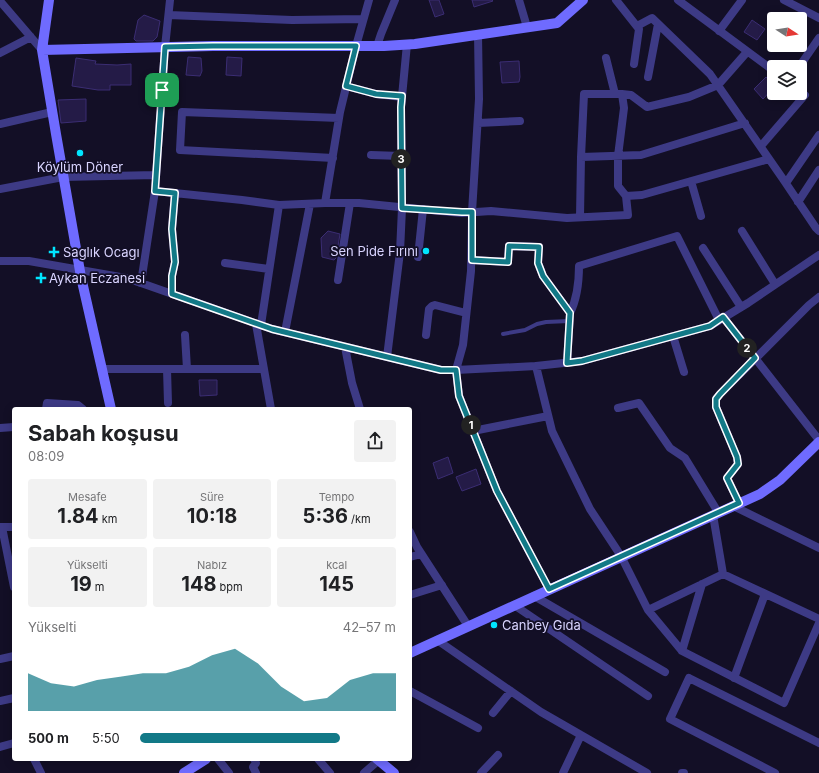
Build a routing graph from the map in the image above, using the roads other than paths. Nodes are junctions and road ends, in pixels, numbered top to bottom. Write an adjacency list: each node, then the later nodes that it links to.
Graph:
1 (49, 0): 26 (main road)
2 (170, 0): 12 (street)
3 (369, 0): 14 (street)
4 (395, 0): 24 (street)
5 (519, 0): 17 (street)
6 (583, 0): 17 (main road)
7 (616, 0): 16 (street)
8 (678, 0): 18 (street)
9 (742, 0): 18 (street)
10 (784, 0): 13 (street)
11 (0, 2): 20 (street)
12 (169, 15): 14 (street); 25 (street)
13 (819, 18)
14 (364, 19): 23 (street)
15 (658, 24): 16 (street); 33 (street); 34 (street)
16 (637, 26): 31 (street)
17 (527, 27): 19 (main road)
18 (719, 31): 27 (street)
19 (478, 34): 22 (main road); 42 (street)
20 (31, 37): 26 (street); 28 (street)
21 (819, 38): 30 (street)
22 (407, 44): 24 (main road); 37 (street)
23 (356, 46): 24 (main road); 25 (main road); 35 (street)
24 (377, 46)
25 (165, 47): 26 (main road); 54 (street)
26 (42, 50): 39 (main road)
27 (747, 52): 32 (street); 34 (street)
28 (0, 53)
29 (606, 58): 36 (street)
30 (805, 60)
31 (634, 64)
32 (767, 67)
33 (648, 77)
34 (718, 85): 36 (street); 43 (street)
35 (346, 86): 37 (street); 40 (street)
36 (618, 94): 49 (street); 50 (street)
37 (402, 96): 48 (street)
38 (801, 100): 46 (street)
39 (52, 112): 44 (street); 55 (main road)
40 (339, 118): 51 (street); 51 (street)
41 (520, 121): 42 (street)
42 (478, 123): 69 (street)
43 (745, 123): 46 (street); 49 (street)
44 (0, 124)
45 (819, 135): 57 (street)
46 (761, 146): 52 (street)
47 (371, 155): 48 (street)
48 (401, 156): 67 (street)
49 (618, 156): 50 (street); 61 (street)
50 (581, 157): 71 (street)
51 (332, 158): 63 (street)
52 (769, 159): 56 (street); 57 (street)
53 (819, 170): 62 (street)
54 (156, 175): 55 (street); 59 (street)
55 (63, 177): 58 (street); 81 (main road)
56 (691, 181): 61 (street); 70 (street)
57 (786, 183): 62 (street)
58 (0, 189)
59 (155, 191): 60 (street); 83 (street)
60 (175, 193): 66 (street); 85 (street)
61 (626, 196): 71 (street)
62 (798, 202): 73 (street)
63 (325, 203): 64 (street); 65 (street)
64 (350, 203): 67 (street); 82 (street)
65 (310, 204): 66 (street); 92 (street)
66 (279, 205): 80 (street)
67 (402, 208): 68 (street); 98 (street)
68 (423, 209): 69 (street); 76 (street)
69 (472, 212): 71 (street); 77 (street)
70 (701, 216)
71 (580, 217)
72 (742, 231): 84 (street)
73 (819, 231)
74 (703, 248): 87 (street)
75 (819, 255): 84 (street)
76 (418, 257)
77 (472, 260): 88 (street); 89 (street)
78 (0, 261): 81 (street)
79 (225, 263): 80 (street)
80 (269, 269): 91 (street)
81 (79, 270): 83 (street); 102 (main road)
82 (338, 280)
83 (140, 282): 85 (street)
84 (775, 284): 87 (street)
85 (172, 294): 91 (street)
86 (819, 297): 99 (street)
87 (741, 307): 90 (street)
88 (466, 312): 95 (street); 106 (street)
89 (569, 317): 90 (street); 93 (lane); 100 (street)
90 (721, 319): 96 (street); 99 (street)
91 (258, 325): 92 (street); 105 (street)
92 (285, 332): 97 (street)
93 (503, 334)
94 (185, 335): 104 (street)
95 (426, 335)
96 (674, 336): 100 (street); 107 (street)
97 (345, 347): 98 (street); 113 (street)
98 (387, 357): 106 (street)
99 (755, 358): 119 (street); 120 (street)
100 (567, 363): 101 (street)
101 (536, 366): 106 (street); 115 (street)
102 (102, 369): 103 (street); 111 (main road)
103 (168, 369): 104 (street); 108 (street)
104 (187, 369): 105 (street)
105 (264, 369): 112 (street)
106 (456, 370): 118 (street)
107 (684, 372)
108 (168, 403)
109 (46, 407): 110 (street)
110 (80, 407)
111 (111, 407)
112 (271, 407)
113 (359, 407)
114 (618, 408): 121 (street)
115 (548, 416): 118 (street); 128 (street)
116 (12, 427): 117 (street)
117 (0, 428)
118 (473, 431): 133 (street)
119 (819, 441): 120 (main road)
120 (736, 504): 121 (main road); 125 (street)
121 (715, 514): 128 (main road); 129 (street)
122 (1, 527): 123 (street); 130 (street)
123 (12, 527)
124 (412, 536): 126 (street)
125 (819, 548)
126 (421, 554): 127 (street); 132 (street)
127 (412, 556)
128 (622, 556): 133 (main road); 138 (street)
129 (723, 574): 131 (street); 135 (street)
130 (12, 577)
131 (702, 584): 138 (street); 143 (street)
132 (442, 585): 134 (street); 141 (street)
133 (549, 589): 136 (main road)
134 (412, 594)
135 (765, 594): 139 (street); 148 (street)
136 (534, 596): 137 (main road); 147 (street)
137 (514, 606): 141 (main road); 151 (street)
138 (648, 610): 143 (street)
139 (819, 619)
140 (819, 624): 148 (street)
141 (468, 626): 142 (main road)
142 (437, 640): 144 (main road); 149 (street)
143 (682, 651): 148 (street)
144 (412, 652)
145 (12, 656): 146 (street)
146 (0, 659)
147 (665, 672)
148 (734, 678)
149 (511, 691): 154 (street); 156 (street)
150 (412, 694): 155 (street)
151 (648, 696)
152 (12, 698): 153 (street)
153 (0, 701)
154 (493, 713)
155 (478, 728)
156 (581, 735): 176 (street); 177 (street)
157 (819, 743): 178 (street)
158 (12, 744): 159 (street)
159 (0, 747)
160 (498, 755): 175 (street)
161 (35, 761): 168 (street)
162 (200, 761): 169 (main road)
163 (220, 761): 170 (street)
164 (255, 761): 171 (street)
165 (320, 761): 172 (street)
166 (377, 761): 173 (street)
167 (379, 761): 174 (main road)
168 (41, 773)
169 (184, 773)
170 (229, 773)
171 (256, 773)
172 (330, 773)
173 (364, 773)
174 (394, 773)
175 (481, 773)
176 (564, 773)
177 (647, 773)
178 (775, 773)

